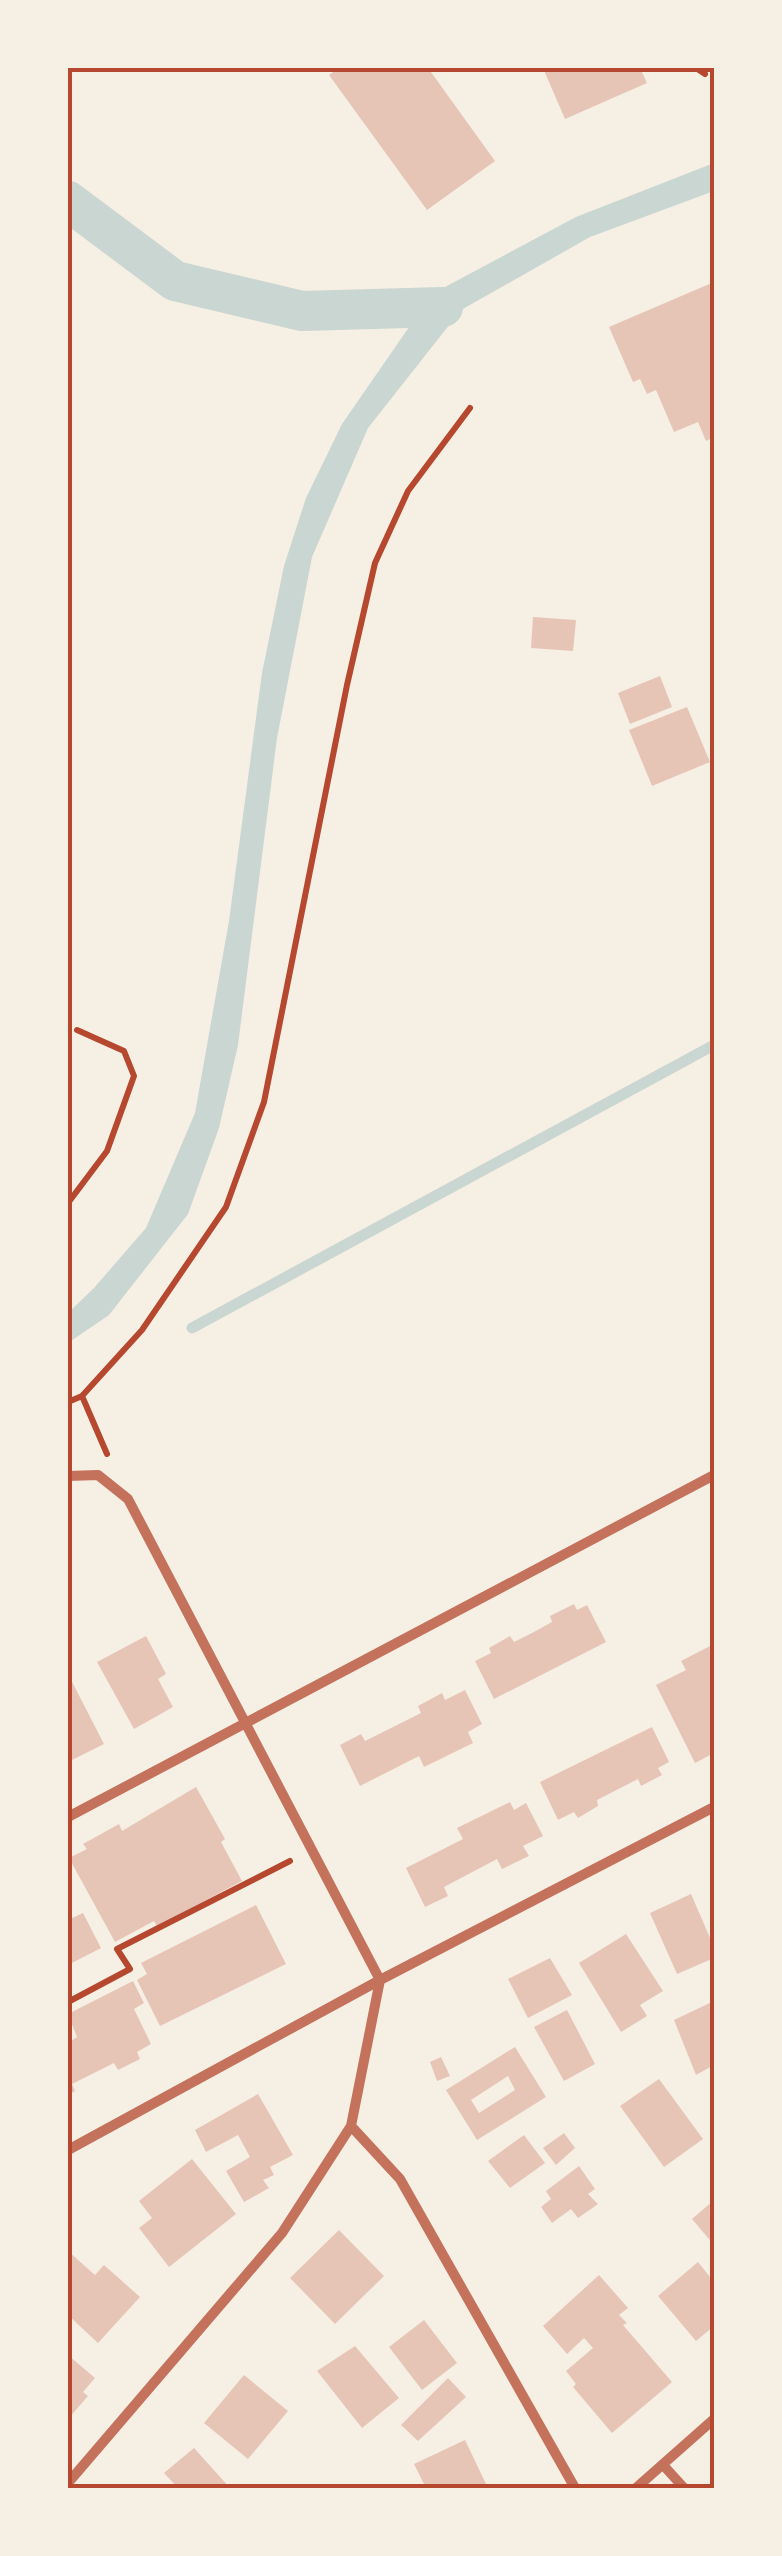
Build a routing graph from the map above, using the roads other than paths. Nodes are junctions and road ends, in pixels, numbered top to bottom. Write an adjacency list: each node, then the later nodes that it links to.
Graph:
1 (714, 1475): 3 (street)
2 (68, 1476): 3 (street)
3 (245, 1722): 5 (street); 6 (street)
4 (714, 1807): 6 (street)
5 (68, 1817)
6 (380, 1980): 7 (street); 8 (street)
7 (352, 2126): 11 (street); 12 (street)
8 (68, 2150)
9 (714, 2419): 10 (street)
10 (664, 2466): 13 (street); 14 (street)
11 (68, 2483)
12 (575, 2488)
13 (636, 2488)
14 (684, 2488)

